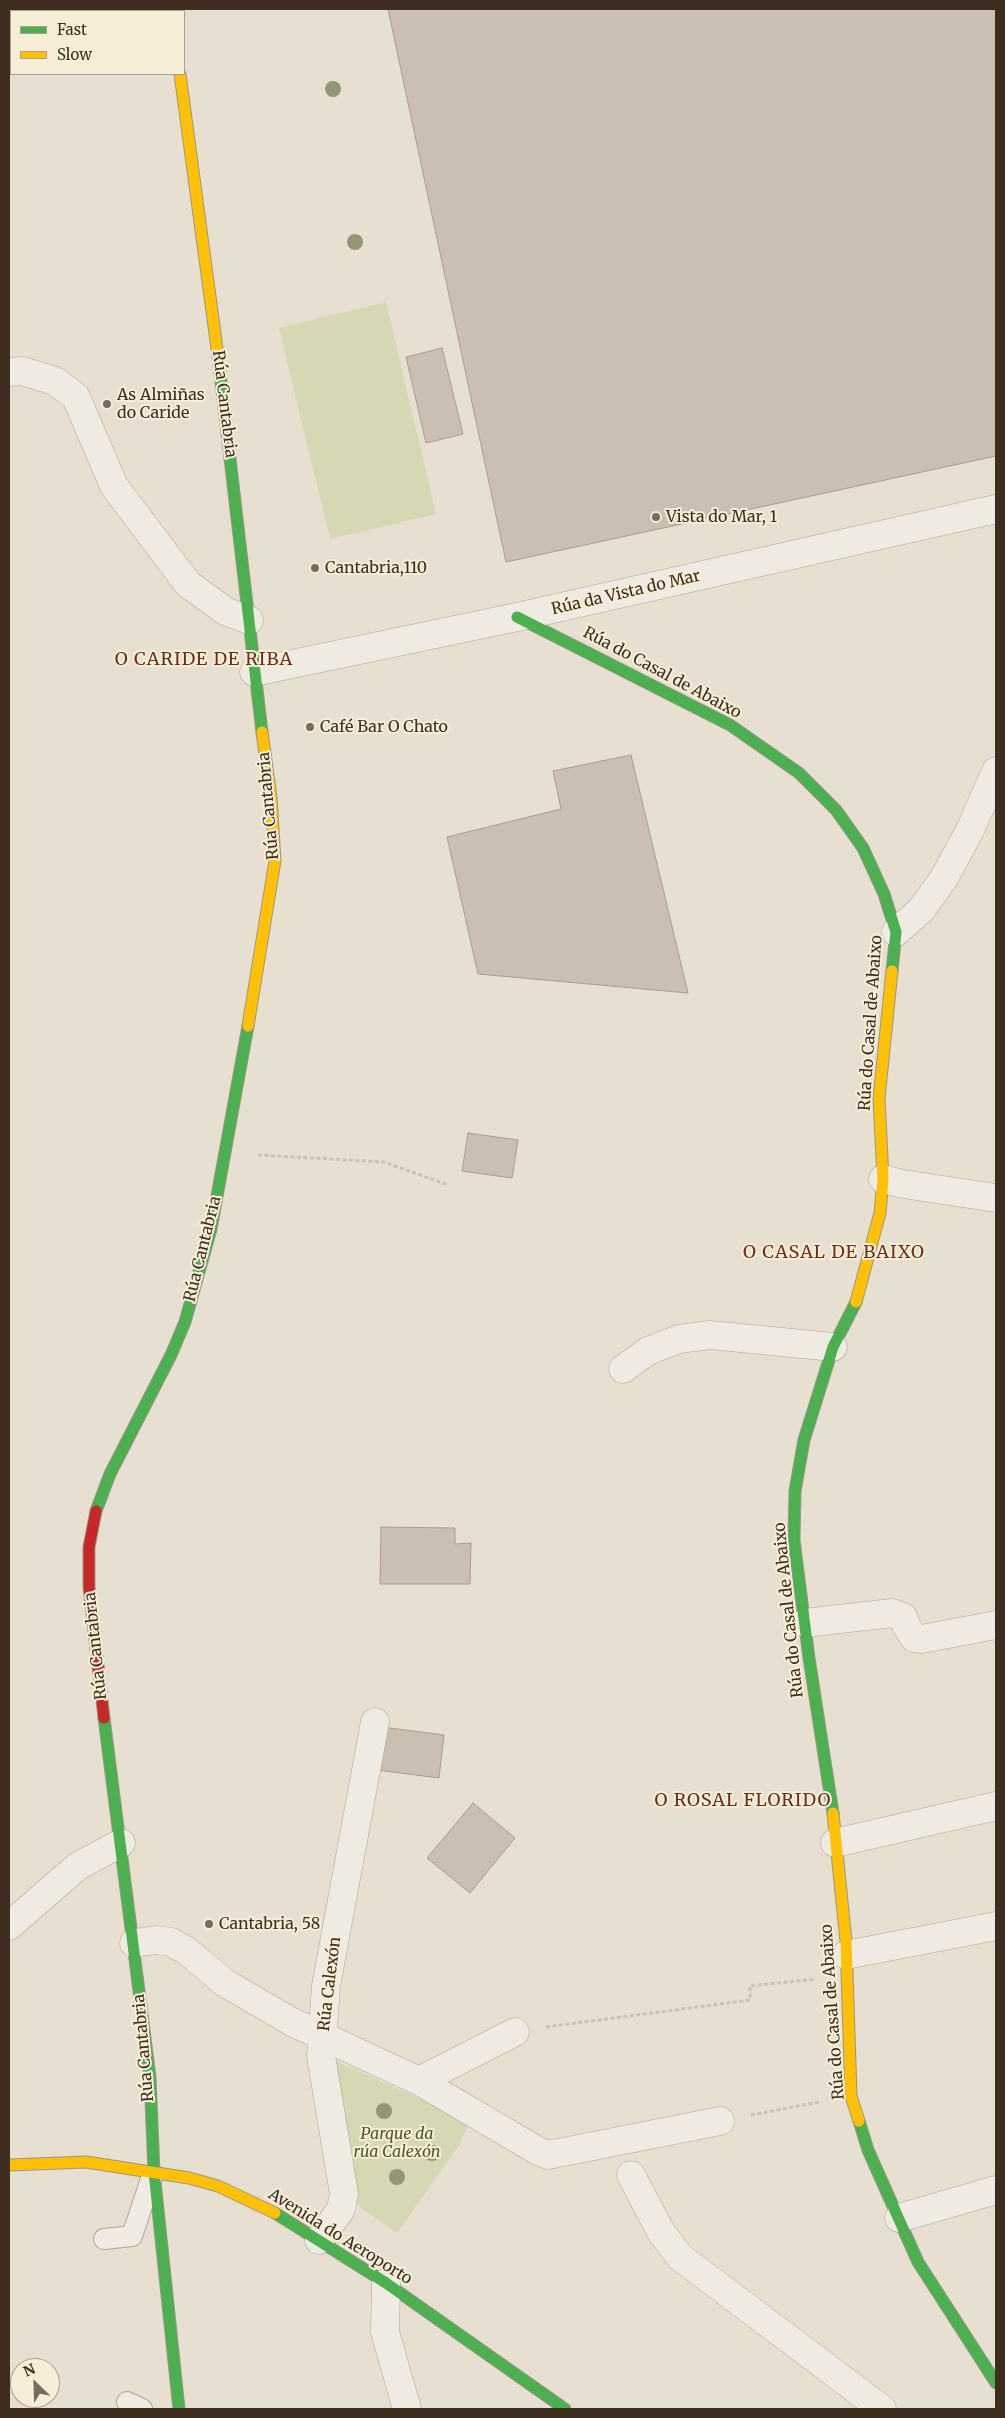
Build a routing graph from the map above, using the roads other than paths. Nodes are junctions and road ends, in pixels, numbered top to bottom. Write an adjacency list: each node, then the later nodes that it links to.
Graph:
1 (180, 75): 5 (street, Rúa Cantabria)
2 (9, 372): 5 (street)
3 (996, 509): 4 (street, Rúa da Vista do Mar)
4 (517, 617): 6 (street, Rúa da Vista do Mar); 8 (street, Rúa do Casal de Abaixo)
5 (250, 620): 6 (street, Rúa Cantabria)
6 (254, 672): 17 (street, Rúa Cantabria)
7 (996, 771): 8 (street)
8 (896, 932): 9 (street, Rúa do Casal de Abaixo)
9 (883, 1179): 10 (street); 11 (street, Rúa do Casal de Abaixo)
10 (996, 1198)
11 (833, 1347): 12 (street); 13 (street, Rúa do Casal de Abaixo)
12 (623, 1369)
13 (804, 1623): 14 (street); 18 (street, Rúa do Casal de Abaixo)
14 (996, 1625)
15 (375, 1722): 24 (street, Rúa Calexón)
16 (996, 1806): 18 (street)
17 (121, 1843): 19 (street); 21 (street, Rúa Cantabria)
18 (835, 1843): 22 (street, Rúa do Casal de Abaixo)
19 (9, 1926)
20 (996, 1926): 22 (street)
21 (134, 1943): 24 (street); 28 (street, Rúa Cantabria)
22 (846, 1965): 31 (street, Rúa do Casal de Abaixo)
23 (515, 2032): 25 (street)
24 (322, 2038): 25 (street); 33 (street, Rúa Calexón)
25 (419, 2081): 26 (street)
26 (720, 2120)
27 (9, 2165): 28 (street, Avenida do Aeroporto)
28 (154, 2172): 32 (lane); 33 (street, Avenida do Aeroporto); 36 (street, Rúa Cantabria)
29 (631, 2175): 39 (street)
30 (996, 2190): 31 (street)
31 (899, 2218): 35 (street, Rúa do Casal de Abaixo)
32 (104, 2239)
33 (319, 2240): 34 (street, Avenida do Aeroporto)
34 (386, 2283): 37 (street); 38 (street, Avenida do Aeroporto)
35 (996, 2383)
36 (179, 2409)
37 (407, 2409)
38 (565, 2409)
39 (882, 2409)

